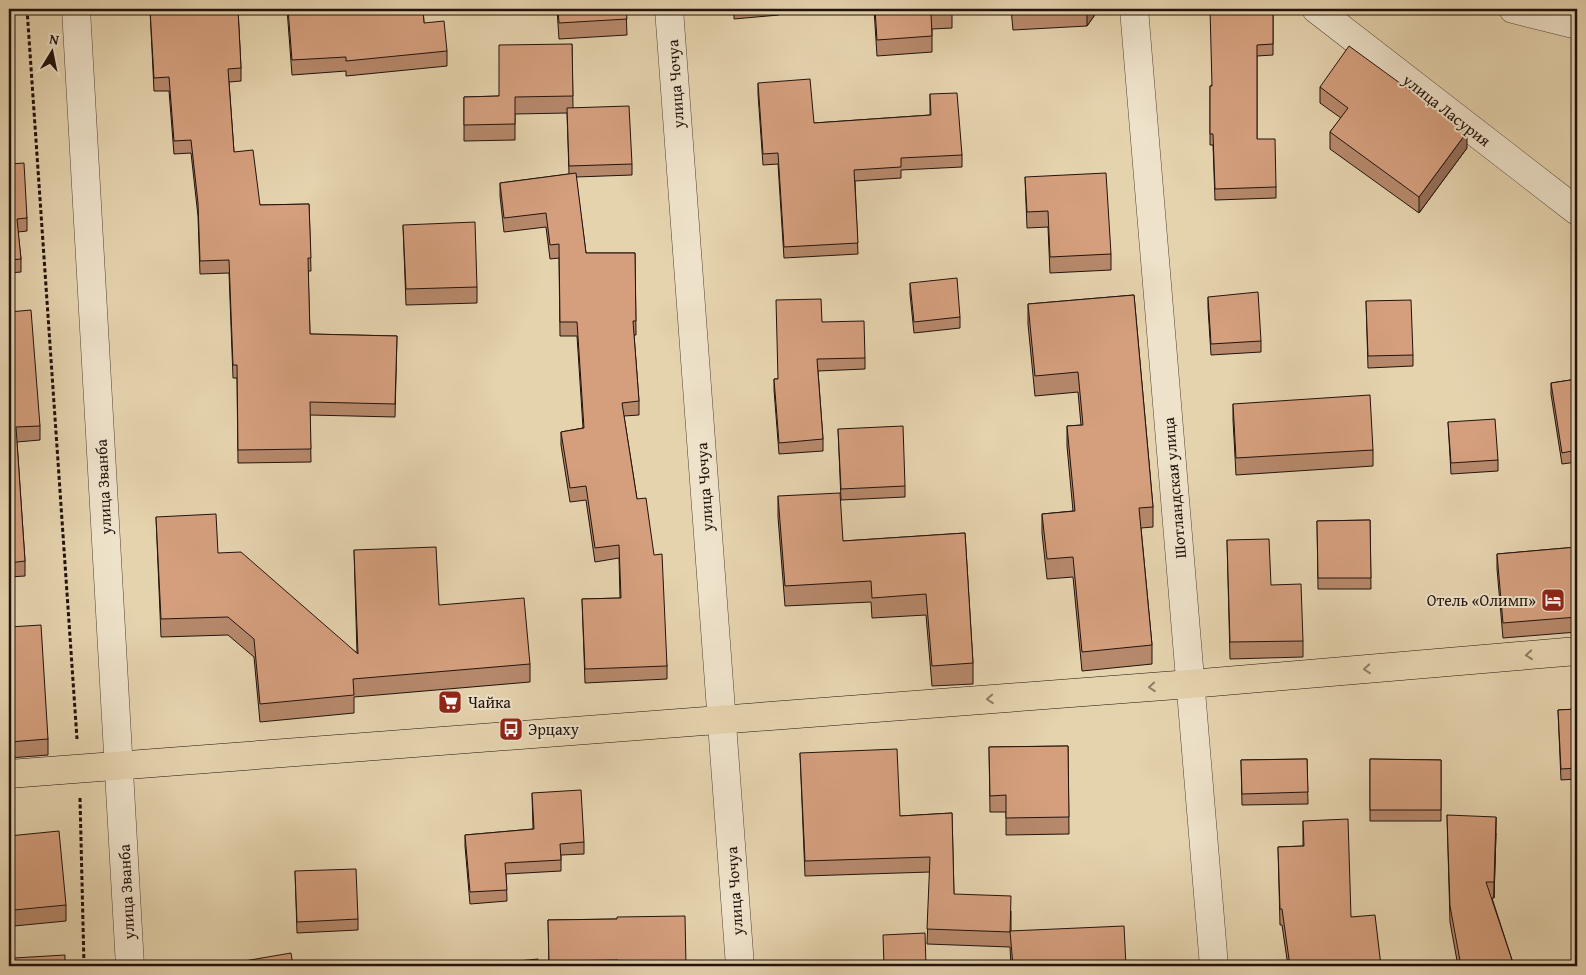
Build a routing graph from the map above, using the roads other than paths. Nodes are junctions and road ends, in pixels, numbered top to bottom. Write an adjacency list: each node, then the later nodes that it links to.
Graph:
1 (76, 9): 11 (street, улица Званба)
2 (669, 9): 10 (street, улица Чочуа)
3 (1134, 9): 9 (street, Шотландская улица)
4 (1316, 9): 7 (street, улица Ласурия)
5 (1513, 9): 6 (street)
6 (1577, 25)
7 (1577, 210)
8 (1577, 651): 9 (highway, one-way to 9)
9 (1190, 684): 10 (highway, one-way to 10); 15 (street, Шотландская улица)
10 (722, 720): 11 (highway); 14 (street, улица Чочуа)
11 (119, 767): 12 (highway); 13 (street, улица Званба)
12 (9, 774)
13 (130, 966)
14 (740, 966)
15 (1214, 966)

